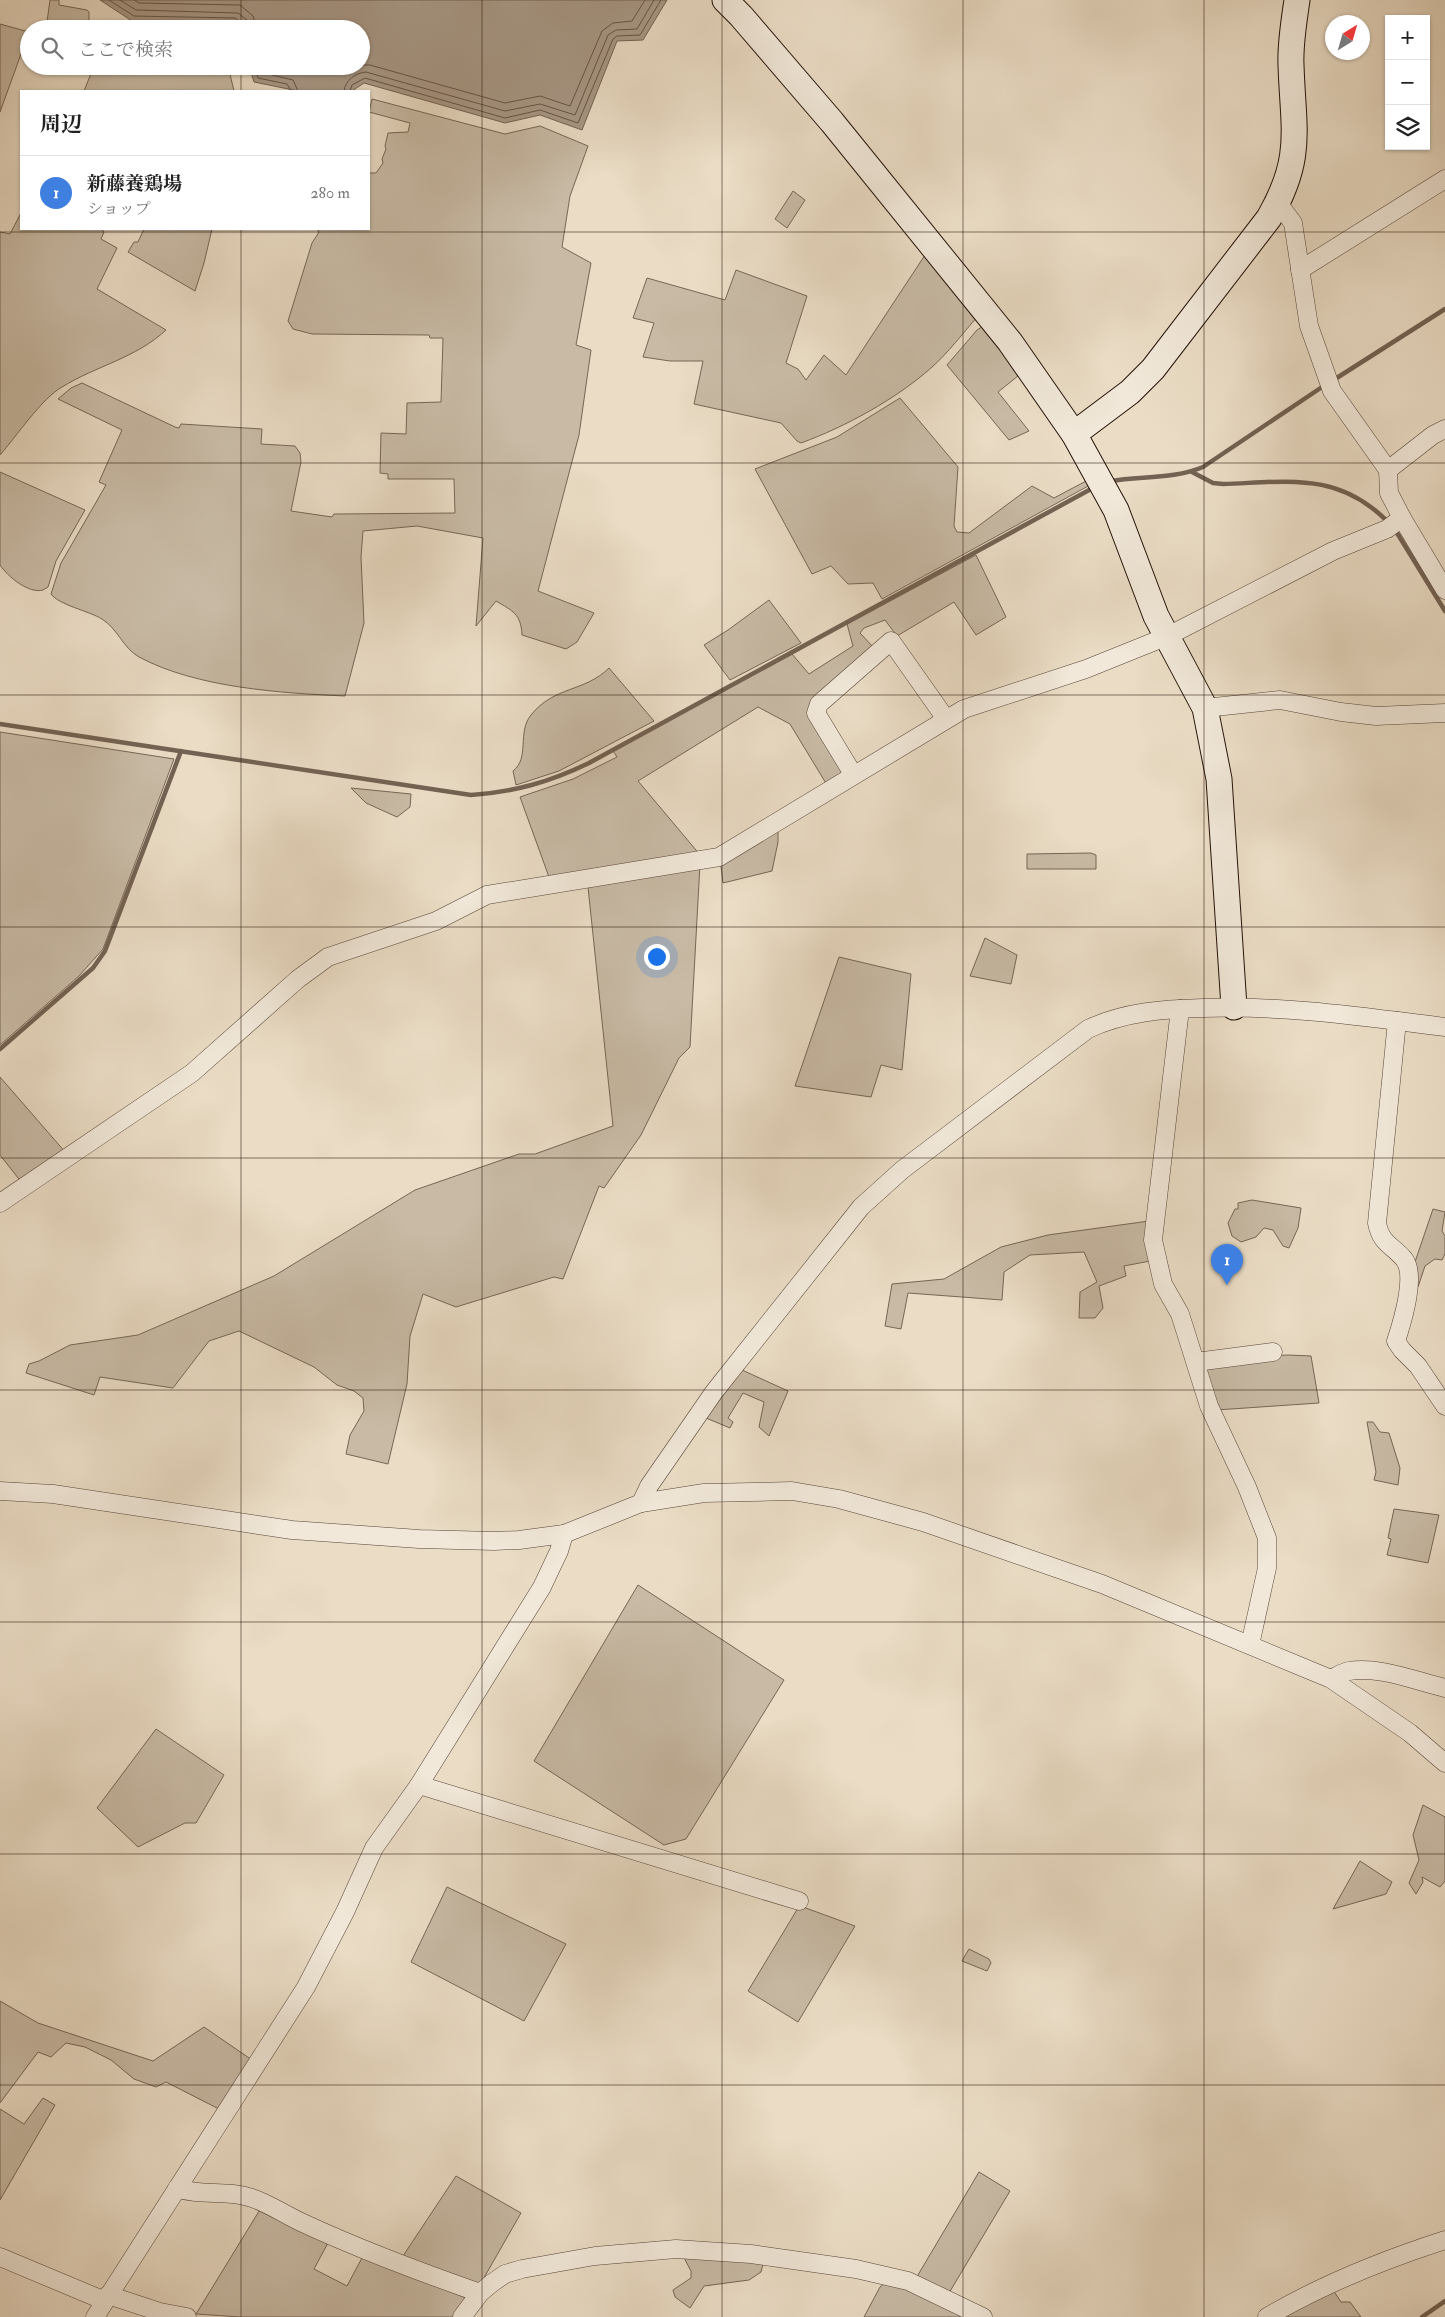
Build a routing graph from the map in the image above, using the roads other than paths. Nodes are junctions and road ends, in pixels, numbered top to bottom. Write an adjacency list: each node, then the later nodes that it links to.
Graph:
1 (725, 0): 7 (street)
2 (1297, 0): 4 (street)
3 (1445, 179): 5 (street)
4 (1278, 203): 5 (street); 7 (street)
5 (1300, 270): 8 (street)
6 (1445, 429): 8 (street)
7 (1074, 434): 11 (street)
8 (1388, 470): 9 (street)
9 (1402, 518): 10 (street); 11 (street)
10 (1445, 590)
11 (1168, 636): 12 (street); 14 (street)
12 (1205, 708): 13 (street); 16 (street)
13 (1445, 713)
14 (946, 719): 15 (street); 15 (street)
15 (853, 774): 20 (street)
16 (1234, 1007): 17 (street); 18 (street)
17 (1180, 1008): 22 (street); 25 (street)
18 (1397, 1021): 19 (street); 23 (street)
19 (1445, 1027)
20 (0, 1203)
21 (1273, 1352): 22 (street)
22 (1196, 1362): 27 (street)
23 (1445, 1406)
24 (0, 1490): 26 (street)
25 (641, 1503): 26 (street); 27 (street)
26 (564, 1534): 31 (street)
27 (1250, 1645): 28 (street)
28 (1331, 1679): 29 (street); 30 (street)
29 (1445, 1688)
30 (1445, 1763)
31 (419, 1785): 32 (street); 33 (street)
32 (799, 1900)
33 (176, 2188): 36 (street); 37 (street)
34 (1445, 2240): 42 (street)
35 (0, 2257): 37 (street)
36 (480, 2294): 40 (street); 41 (street)
37 (107, 2298): 38 (street); 39 (street)
38 (95, 2317)
39 (188, 2317)
40 (462, 2317)
41 (983, 2317)
42 (1267, 2317)

